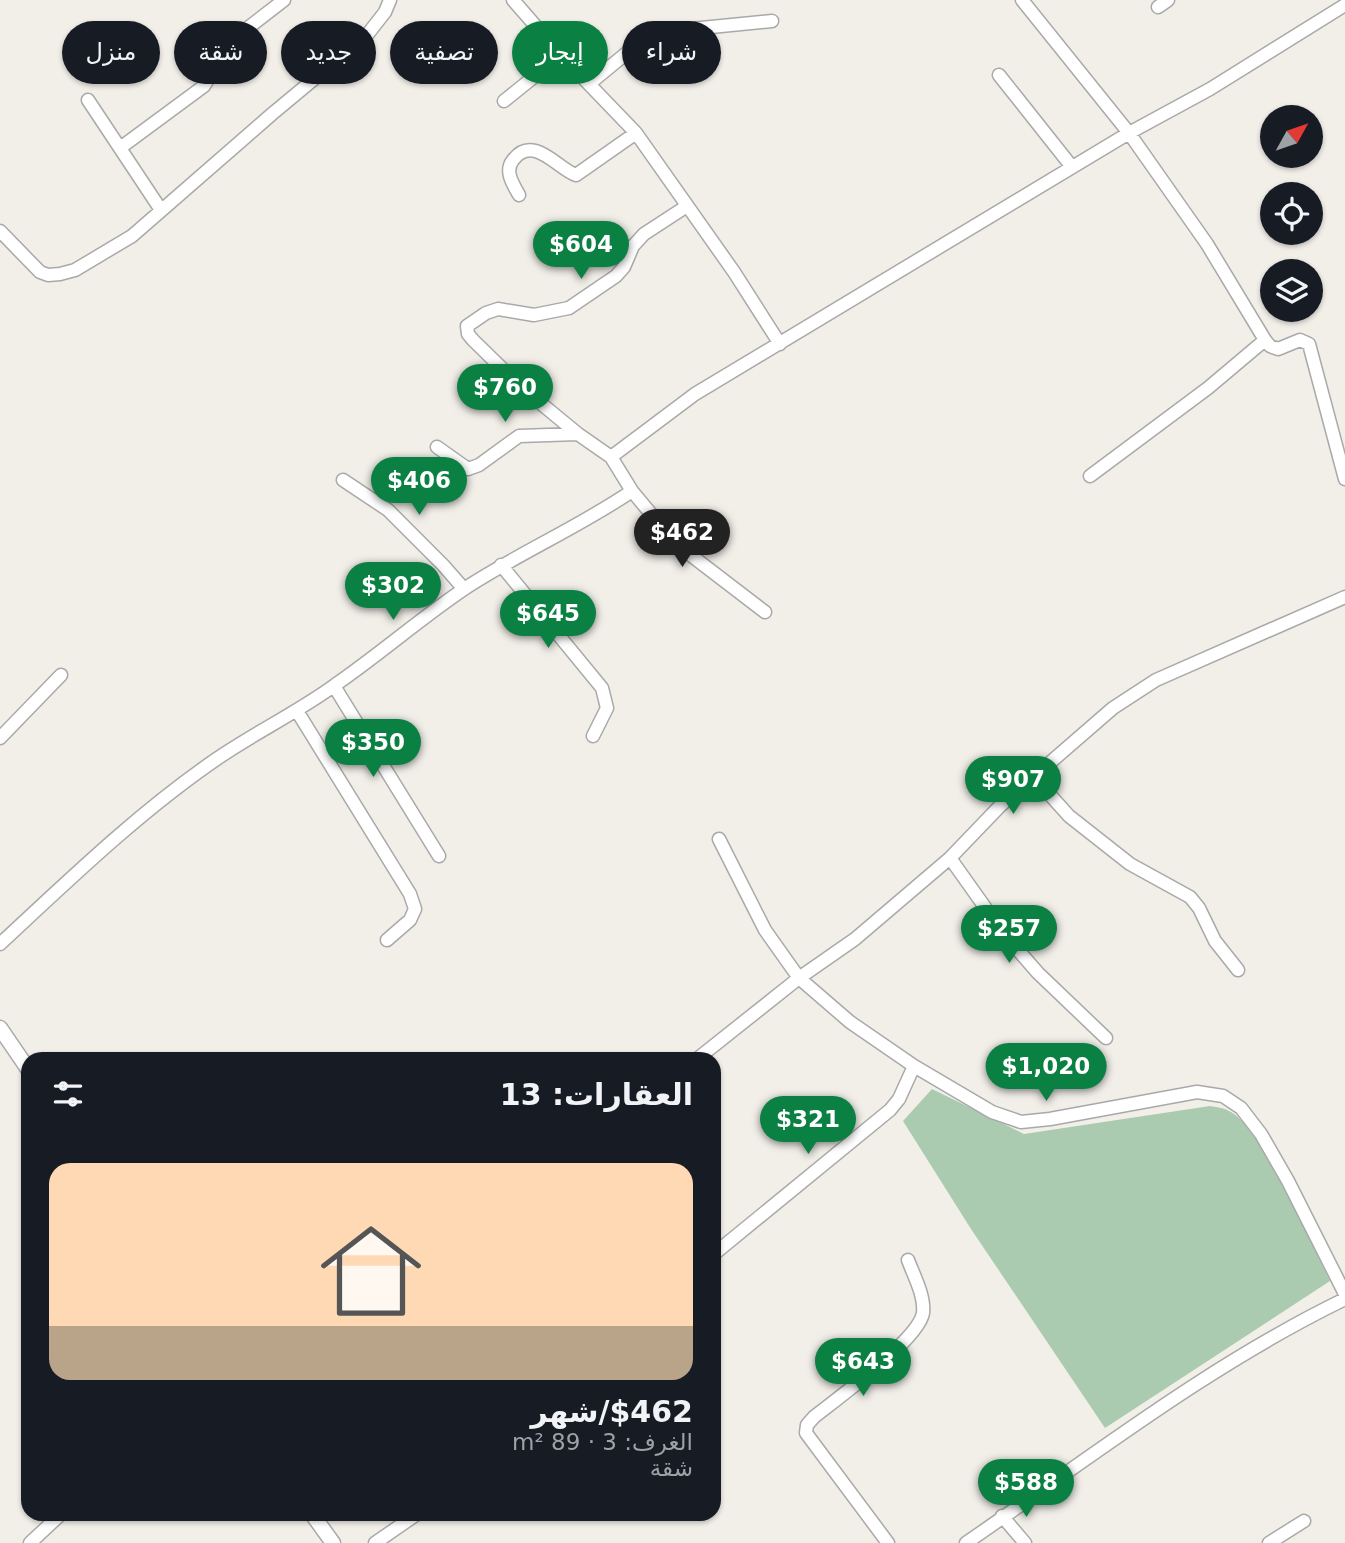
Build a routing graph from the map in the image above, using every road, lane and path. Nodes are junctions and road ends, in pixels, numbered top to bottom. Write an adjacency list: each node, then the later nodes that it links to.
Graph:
1 (284, 0): 16 (street)
2 (390, 0): 20 (street)
3 (513, 0): 6 (street)
4 (1022, 0): 15 (street)
5 (1345, 5): 15 (street)
6 (531, 21)
7 (772, 21): 8 (street)
8 (608, 68)
9 (999, 75): 17 (street)
10 (525, 84): 13 (street)
11 (589, 84): 14 (street)
12 (88, 100): 16 (street)
13 (504, 101)
14 (636, 133): 18 (street); 19 (street)
15 (1129, 133): 17 (street); 22 (street)
16 (120, 149): 20 (street)
17 (1072, 167): 23 (street)
18 (519, 195)
19 (687, 206): 23 (street); 24 (street)
20 (161, 210): 21 (street)
21 (0, 231)
22 (1265, 340): 27 (street); 28 (street)
23 (780, 344): 26 (street)
24 (578, 434): 25 (street); 26 (street)
25 (437, 447)
26 (611, 457): 30 (street)
27 (1090, 476)
28 (1345, 479)
29 (343, 481): 32 (street)
30 (632, 491): 31 (street); 34 (street)
31 (501, 565): 32 (street); 38 (street)
32 (464, 589): 36 (street)
33 (1345, 597): 40 (street)
34 (765, 612)
35 (61, 675): 39 (street)
36 (334, 686): 37 (street); 42 (street)
37 (296, 711): 44 (street); 45 (street)
38 (593, 736)
39 (0, 738)
40 (1033, 776): 43 (street); 46 (street)
41 (719, 839): 47 (street)
42 (439, 856)
43 (950, 858): 47 (street); 49 (street)
44 (387, 940)
45 (0, 944)
46 (1238, 970)
47 (799, 978): 50 (street); 52 (street)
48 (0, 1028): 51 (street)
49 (1106, 1038)
50 (706, 1052)
51 (21, 1059)
52 (914, 1066): 53 (street); 55 (street)
53 (721, 1248)
54 (908, 1260): 64 (street)
55 (1345, 1296): 56 (street)
56 (1002, 1517): 65 (street); 66 (street)
57 (54, 1521): 61 (street)
58 (317, 1521): 62 (street)
59 (407, 1521): 63 (street)
60 (1304, 1521): 67 (street)
61 (30, 1543)
62 (333, 1543)
63 (375, 1543)
64 (888, 1543)
65 (966, 1543)
66 (1025, 1543)
67 (1269, 1543)

